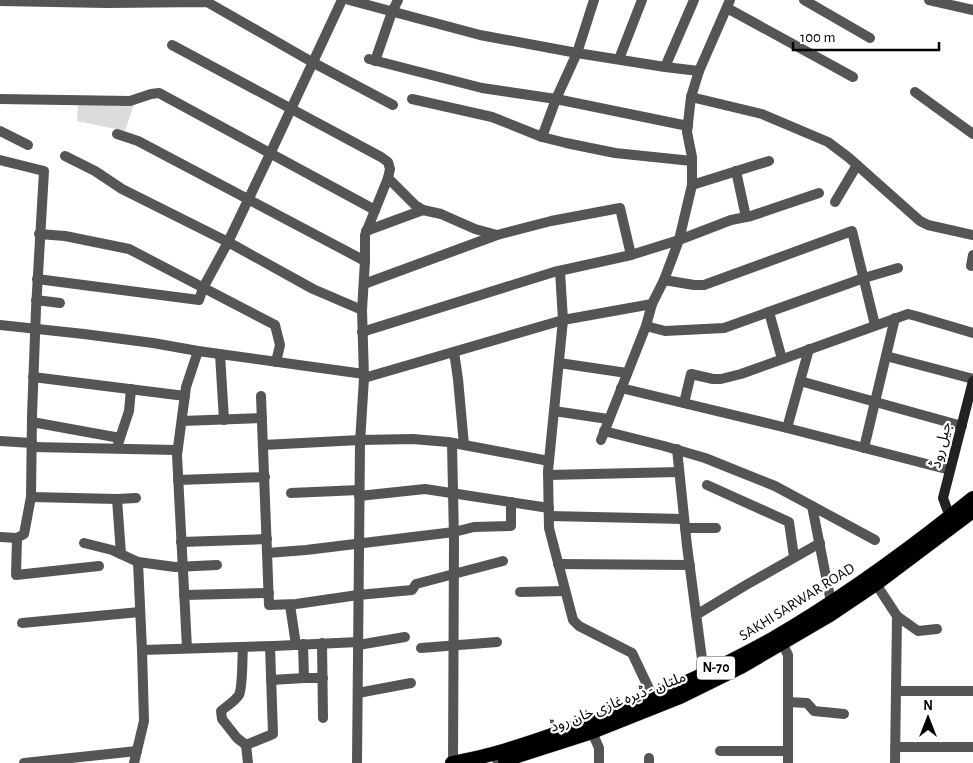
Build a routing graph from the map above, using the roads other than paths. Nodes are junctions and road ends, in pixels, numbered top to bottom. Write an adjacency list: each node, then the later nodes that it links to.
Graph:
1 (342, 0): 18 (street)
2 (349, 0): 13 (street)
3 (398, 0): 13 (street)
4 (594, 0): 16 (street)
5 (642, 0): 17 (street)
6 (694, 0): 19 (street)
7 (804, 0): 14 (street)
8 (929, 0): 12 (street)
9 (0, 1): 10 (street)
10 (114, 1): 18 (street)
11 (728, 4): 20 (street); 21 (street)
12 (973, 10)
13 (392, 12): 16 (street); 26 (street)
14 (870, 38)
15 (172, 45): 28 (street)
16 (576, 53): 17 (street); 26 (street)
17 (619, 59): 19 (street)
18 (312, 62): 27 (street); 28 (street)
19 (665, 67): 20 (street)
20 (699, 71): 23 (street)
21 (853, 77)
22 (916, 92): 32 (street)
23 (691, 97): 29 (street); 40 (street)
24 (0, 99): 35 (street)
25 (412, 99): 33 (street)
26 (556, 99): 29 (street); 33 (street)
27 (393, 105)
28 (291, 109): 35 (street); 42 (street)
29 (688, 126): 38 (street)
30 (0, 131): 34 (street)
31 (116, 134): 45 (street)
32 (973, 134)
33 (542, 137): 38 (street)
34 (28, 145)
35 (270, 154): 45 (street); 47 (street)
36 (65, 156): 55 (street)
37 (0, 160): 51 (street)
38 (692, 161): 43 (street)
39 (769, 161): 41 (street)
40 (857, 166): 46 (street); 53 (street)
41 (736, 172): 43 (street); 49 (street)
42 (388, 178): 47 (street); 48 (street)
43 (692, 185): 54 (street)
44 (819, 193): 49 (street)
45 (248, 198): 55 (street); 58 (street)
46 (835, 202)
47 (375, 210): 50 (street)
48 (423, 210): 50 (street); 52 (street)
49 (746, 217): 54 (street)
50 (366, 231): 58 (street)
51 (39, 234): 63 (street); 66 (street)
52 (497, 235): 57 (street); 65 (street)
53 (973, 235)
54 (679, 240): 57 (street); 64 (street)
55 (228, 242): 66 (street); 70 (street)
56 (973, 255): 59 (street)
57 (631, 256): 61 (street)
58 (365, 261): 65 (street)
59 (970, 266)
60 (898, 268): 62 (street)
61 (560, 271): 73 (street); 78 (street)
62 (864, 278): 64 (street); 71 (street); 75 (street)
63 (37, 279): 66 (street); 67 (street)
64 (664, 280): 69 (street)
65 (364, 284): 70 (street)
66 (203, 288): 86 (street)
67 (36, 300): 68 (street); 77 (street)
68 (60, 303)
69 (652, 304): 73 (street); 76 (street)
70 (362, 310): 78 (street)
71 (770, 312): 76 (street); 85 (street)
72 (895, 318): 75 (street); 79 (street); 84 (street)
73 (563, 320): 82 (street); 87 (street)
74 (0, 325): 77 (street)
75 (876, 325): 80 (street)
76 (646, 326): 88 (street)
77 (35, 328): 81 (street); 90 (street)
78 (362, 332): 89 (street)
79 (973, 333)
80 (809, 350): 85 (street); 92 (street)
81 (198, 351): 83 (street); 95 (street)
82 (454, 352): 89 (street); 113 (street)
83 (220, 354): 86 (street); 102 (street)
84 (886, 356): 91 (street); 97 (street)
85 (782, 359): 98 (street)
86 (276, 362): 89 (street)
87 (559, 363): 88 (street); 99 (street)
88 (627, 373): 93 (street)
89 (364, 376): 108 (street)
90 (34, 377): 94 (street); 104 (street)
91 (973, 380): 105 (main road, جیل روڈ)
92 (800, 381): 97 (street); 106 (street)
93 (621, 388): 98 (street); 101 (street)
94 (131, 389): 95 (street); 107 (street)
95 (184, 396): 103 (street)
96 (261, 396): 100 (street)
97 (875, 402): 105 (street); 114 (street)
98 (684, 404): 106 (street)
99 (554, 411): 101 (street); 118 (street)
100 (262, 418): 102 (street); 112 (street)
101 (608, 419): 117 (street)
102 (224, 420): 103 (street)
103 (182, 421): 116 (street)
104 (32, 422): 107 (street); 111 (street)
105 (962, 426): 119 (main road, جیل روڈ)
106 (787, 428): 114 (street)
107 (120, 438): 115 (street)
108 (360, 440): 110 (street); 112 (street); 126 (street)
109 (0, 441): 111 (street)
110 (452, 443): 113 (street); 127 (street)
111 (32, 445): 115 (street); 128 (street)
112 (263, 445): 122 (street)
113 (464, 445): 118 (street)
114 (864, 448): 119 (street)
115 (116, 450): 116 (street)
116 (177, 450): 123 (street)
117 (677, 450): 120 (street); 133 (street)
118 (549, 461): 121 (street)
119 (950, 470): 136 (main road, جیل روڈ)
120 (679, 472): 121 (street); 137 (street)
121 (548, 475): 135 (street)
122 (264, 477): 123 (street); 142 (street)
123 (178, 480): 144 (street)
124 (707, 485): 150 (street)
125 (291, 493): 126 (street)
126 (359, 493): 127 (street); 145 (street)
127 (453, 493): 132 (street); 139 (street)
128 (31, 497): 131 (street); 141 (street)
129 (136, 498): 131 (street)
130 (973, 498): 136 (highway, SAKHI SARWAR ROAD / N-70)
131 (117, 500): 149 (street)
132 (511, 502): 135 (street); 139 (street)
133 (812, 506): 143 (street); 147 (street)
134 (973, 511): 159 (highway, ملتان - ڈیرہ غازی خان روڈ / N-70)
135 (549, 512): 137 (street); 154 (street)
136 (952, 515): 165 (highway, SAKHI SARWAR ROAD / N-70)
137 (685, 523): 138 (street); 155 (street)
138 (716, 528)
139 (454, 532): 145 (street); 158 (street)
140 (0, 537): 141 (street)
141 (17, 538): 156 (street)
142 (267, 539): 144 (street); 148 (street)
143 (876, 540)
144 (181, 542): 157 (street)
145 (359, 542): 148 (street); 164 (street)
146 (84, 543): 149 (street)
147 (820, 543): 150 (street); 165 (street)
148 (267, 552): 162 (street)
149 (122, 554): 152 (street)
150 (794, 557): 168 (street)
151 (503, 561): 158 (street)
152 (138, 562): 157 (street); 167 (street)
153 (217, 564): 157 (street)
154 (558, 564): 155 (street); 160 (street)
155 (690, 565): 168 (street)
156 (99, 566)
157 (182, 567): 163 (street)
158 (454, 574): 164 (street); 177 (street)
159 (876, 584): 169 (street); 178 (highway, ملتان - ڈیرہ غازی خان روڈ / N-70)
160 (565, 590): 161 (street); 193 (street)
161 (520, 592)
162 (269, 593): 163 (street); 166 (street)
163 (184, 595): 181 (street)
164 (358, 595): 166 (street); 175 (street)
165 (831, 602): 184 (highway, SAKHI SARWAR ROAD / N-70)
166 (290, 605): 176 (street)
167 (140, 612): 170 (street); 183 (street)
168 (696, 615): 185 (street)
169 (897, 616): 171 (street); 190 (street)
170 (22, 623)
171 (937, 629)
172 (405, 637): 175 (street)
173 (497, 642): 177 (street)
174 (322, 643): 175 (street); 176 (street); 187 (street)
175 (358, 643): 192 (street)
176 (299, 644): 180 (street); 186 (street)
177 (454, 644): 182 (street); 209 (street)
178 (782, 644): 184 (highway, ملتان - ڈیرہ غازی خان روڈ / N-70); 194 (street)
179 (242, 646): 180 (street); 181 (street); 198 (street)
180 (270, 646): 188 (street)
181 (187, 648): 183 (street)
182 (421, 648)
183 (142, 650): 201 (street)
184 (738, 663): 185 (highway, SAKHI SARWAR ROAD / N-70); 197 (highway, ملتان - ڈیرہ غازی خان روڈ / N-70)
185 (704, 674): 193 (highway, SAKHI SARWAR ROAD / N-70)
186 (304, 678): 187 (street); 188 (street)
187 (323, 678): 196 (street)
188 (271, 680): 198 (street)
189 (411, 683): 192 (street)
190 (896, 691): 191 (street); 199 (street)
191 (973, 691)
192 (358, 693): 208 (street)
193 (653, 697): 204 (highway, SAKHI SARWAR ROAD / N-70)
194 (788, 702): 195 (street); 203 (street)
195 (844, 714)
196 (323, 718)
197 (592, 732): 204 (highway, ملتان - ڈیرہ غازی خان روڈ / N-70); 210 (street)
198 (246, 745): 207 (street)
199 (895, 746): 200 (street); 212 (street)
200 (973, 747)
201 (137, 751): 205 (street); 206 (street)
202 (720, 751): 203 (street)
203 (788, 751): 211 (street)
204 (496, 760): 209 (highway, SAKHI SARWAR ROAD / N-70)
205 (24, 763)
206 (134, 763)
207 (248, 763)
208 (357, 763)
209 (452, 763)
210 (599, 763)
211 (788, 763)
212 (895, 763)

